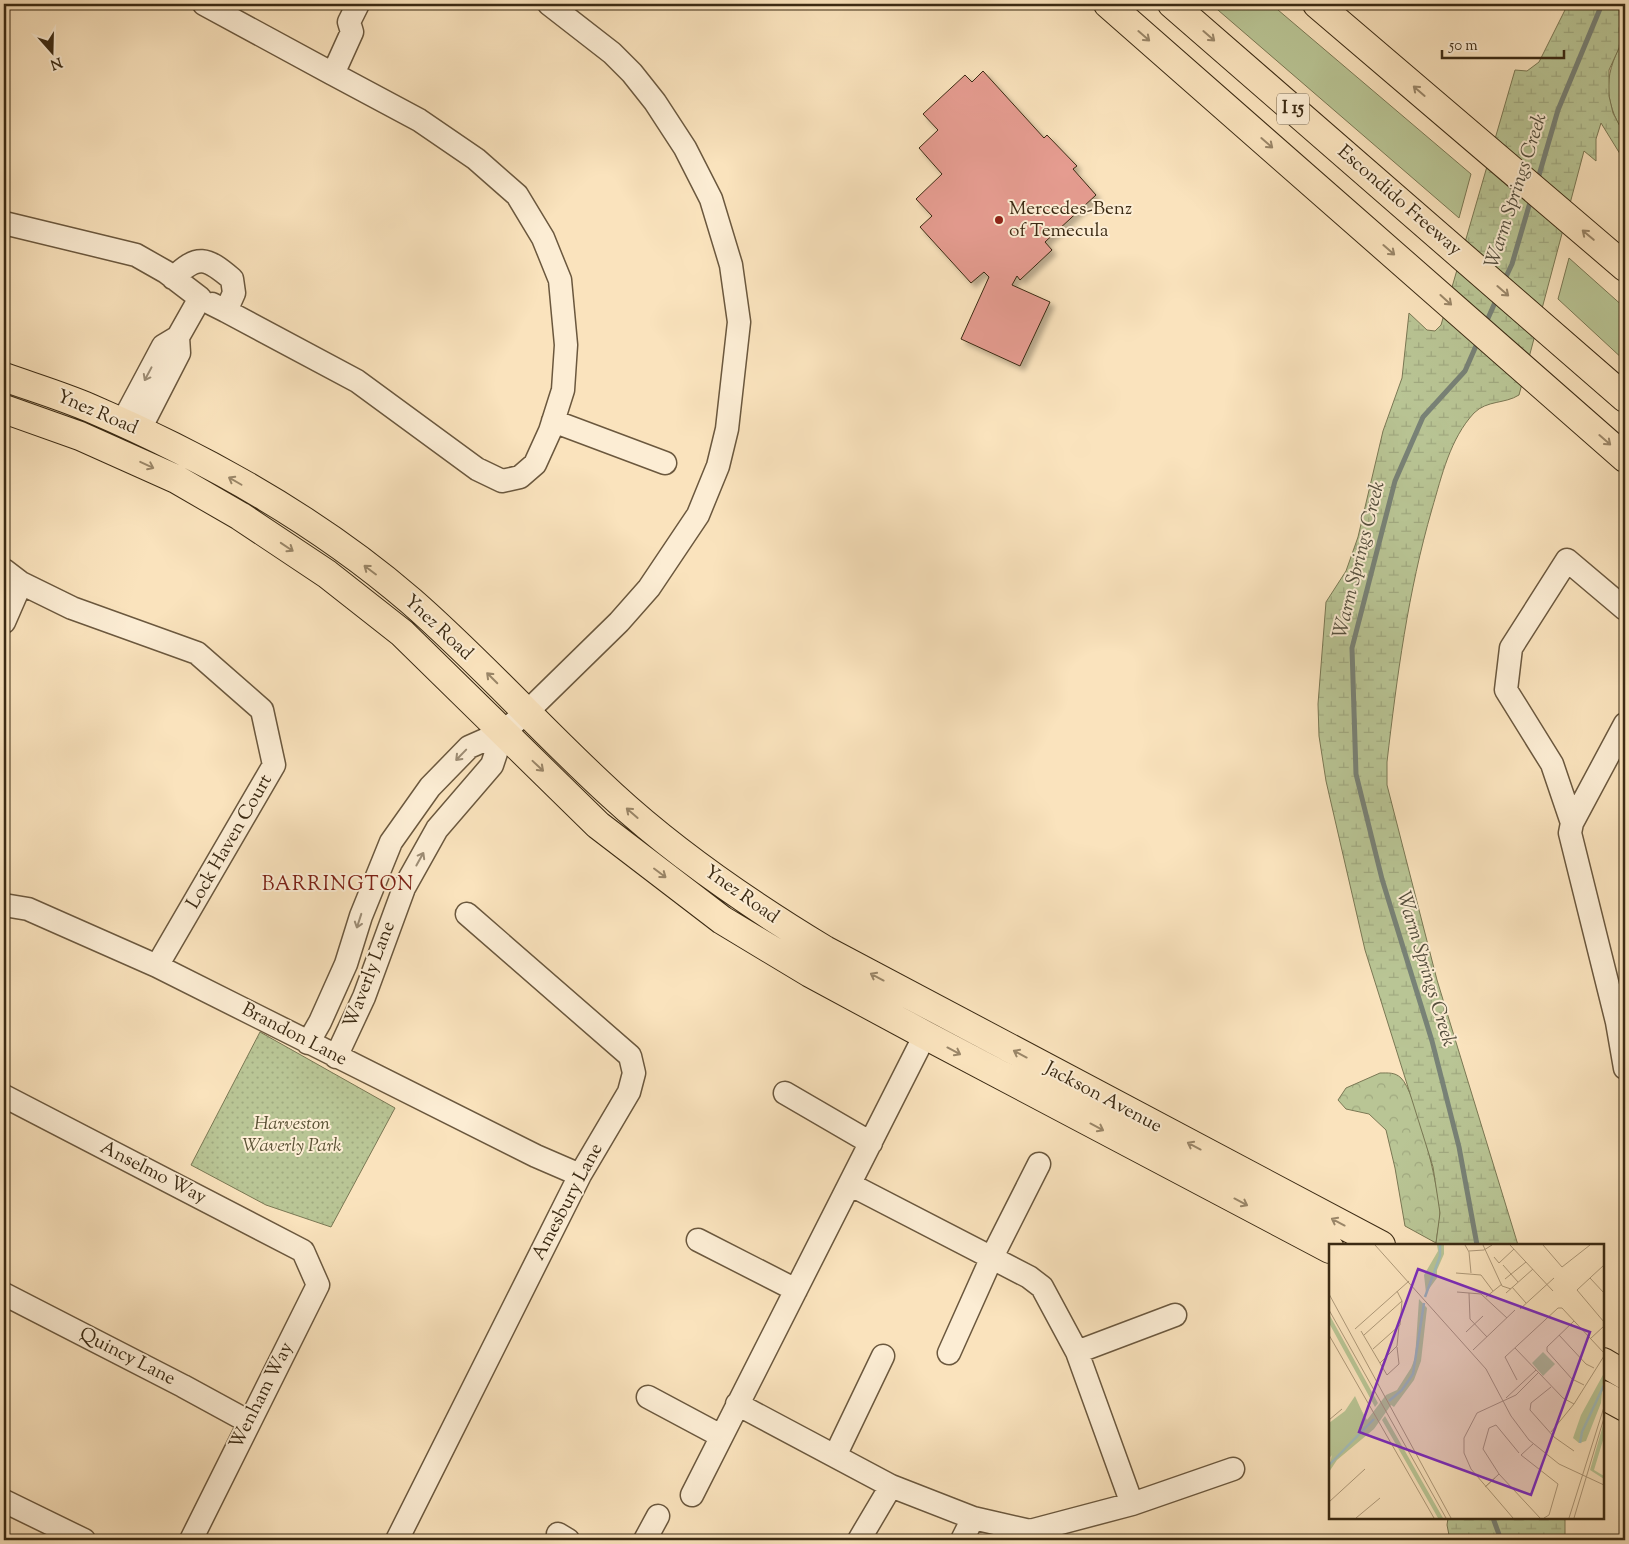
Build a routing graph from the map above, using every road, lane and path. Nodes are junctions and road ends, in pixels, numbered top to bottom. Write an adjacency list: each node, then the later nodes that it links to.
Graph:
1 (204, 4): 9 (street)
2 (358, 4): 8 (street)
3 (374, 4): 8 (street)
4 (549, 4): 26 (street)
5 (1108, 4): 21 (main road, one-way to 21)
6 (1172, 4): 16 (main road, Escondido Freeway / I 15, one-way to 16)
7 (1317, 4): 11 (main road, one-way to 7)
8 (352, 32): 9 (street)
9 (333, 74): 19 (street)
10 (4, 223): 12 (street)
11 (1625, 267)
12 (173, 278): 13 (street); 14 (street)
13 (200, 298): 14 (street); 20 (street)
14 (226, 311): 19 (street)
15 (4, 377): 20 (main road, Ynez Road)
16 (1625, 398)
17 (4, 401): 20 (main road)
18 (4, 409): 28 (main road, Ynez Road, one-way to 28)
19 (554, 421): 22 (street)
20 (130, 427): 26 (main road, Ynez Road, one-way to 20)
21 (1625, 458)
22 (665, 463)
23 (12, 576): 25 (street); 33 (street, Lock Haven Court)
24 (1625, 609): 29 (street)
25 (4, 622)
26 (527, 712): 28 (street); 32 (main road, Ynez Road, one-way to 26)
27 (1625, 724): 29 (street)
28 (503, 732): 34 (main road, Ynez Road, one-way to 34); 37 (street, Waverly Lane, one-way to 37); 38 (street, Waverly Lane, one-way to 28)
29 (1572, 823): 35 (street)
30 (4, 905): 33 (street, Brandon Lane)
31 (466, 914): 46 (street, Amesbury Lane)
32 (825, 950): 40 (main road, Jackson Avenue, one-way to 32)
33 (157, 966): 37 (street, Brandon Lane)
34 (810, 973): 36 (main road, Jackson Avenue)
35 (1621, 1015): 39 (street)
36 (925, 1035): 43 (main road, Jackson Avenue, one-way to 43); 44 (street)
37 (308, 1043): 38 (street, Brandon Lane)
38 (336, 1057): 46 (street, Brandon Lane)
39 (1625, 1068)
40 (1067, 1079): 43 (main road); 49 (main road, Jackson Avenue, one-way to 40)
41 (785, 1093): 44 (street)
42 (4, 1096): 51 (street, Anselmo Way)
43 (1054, 1104): 50 (main road, Jackson Avenue, one-way to 50)
44 (871, 1143): 47 (street)
45 (1039, 1164): 52 (street)
46 (580, 1175): 77 (street, Amesbury Lane)
47 (851, 1185): 52 (street); 53 (street)
48 (698, 1240): 53 (street)
49 (1379, 1244)
50 (1329, 1248)
51 (303, 1251): 65 (street, Wenham Way)
52 (992, 1257): 56 (street); 57 (street)
53 (796, 1290): 63 (street)
54 (4, 1294): 65 (street, Quincy Lane)
55 (1175, 1315): 57 (street)
56 (948, 1352)
57 (1077, 1352): 72 (street)
58 (883, 1356): 67 (street)
59 (1604, 1363): 60 (main road)
60 (1625, 1375)
61 (1604, 1396): 64 (main road)
62 (648, 1398): 66 (street)
63 (737, 1404): 66 (street); 67 (street)
64 (1625, 1407)
65 (249, 1422): 76 (street, Wenham Way)
66 (721, 1436): 70 (street)
67 (835, 1456): 69 (street)
68 (1233, 1469): 72 (street)
69 (891, 1486): 74 (street); 79 (street)
70 (692, 1495)
71 (4, 1501): 75 (street)
72 (1132, 1504): 74 (street)
73 (658, 1516): 78 (street)
74 (973, 1518): 80 (street)
75 (84, 1540)
76 (190, 1540)
77 (397, 1540)
78 (645, 1540)
79 (859, 1540)
80 (962, 1540)

